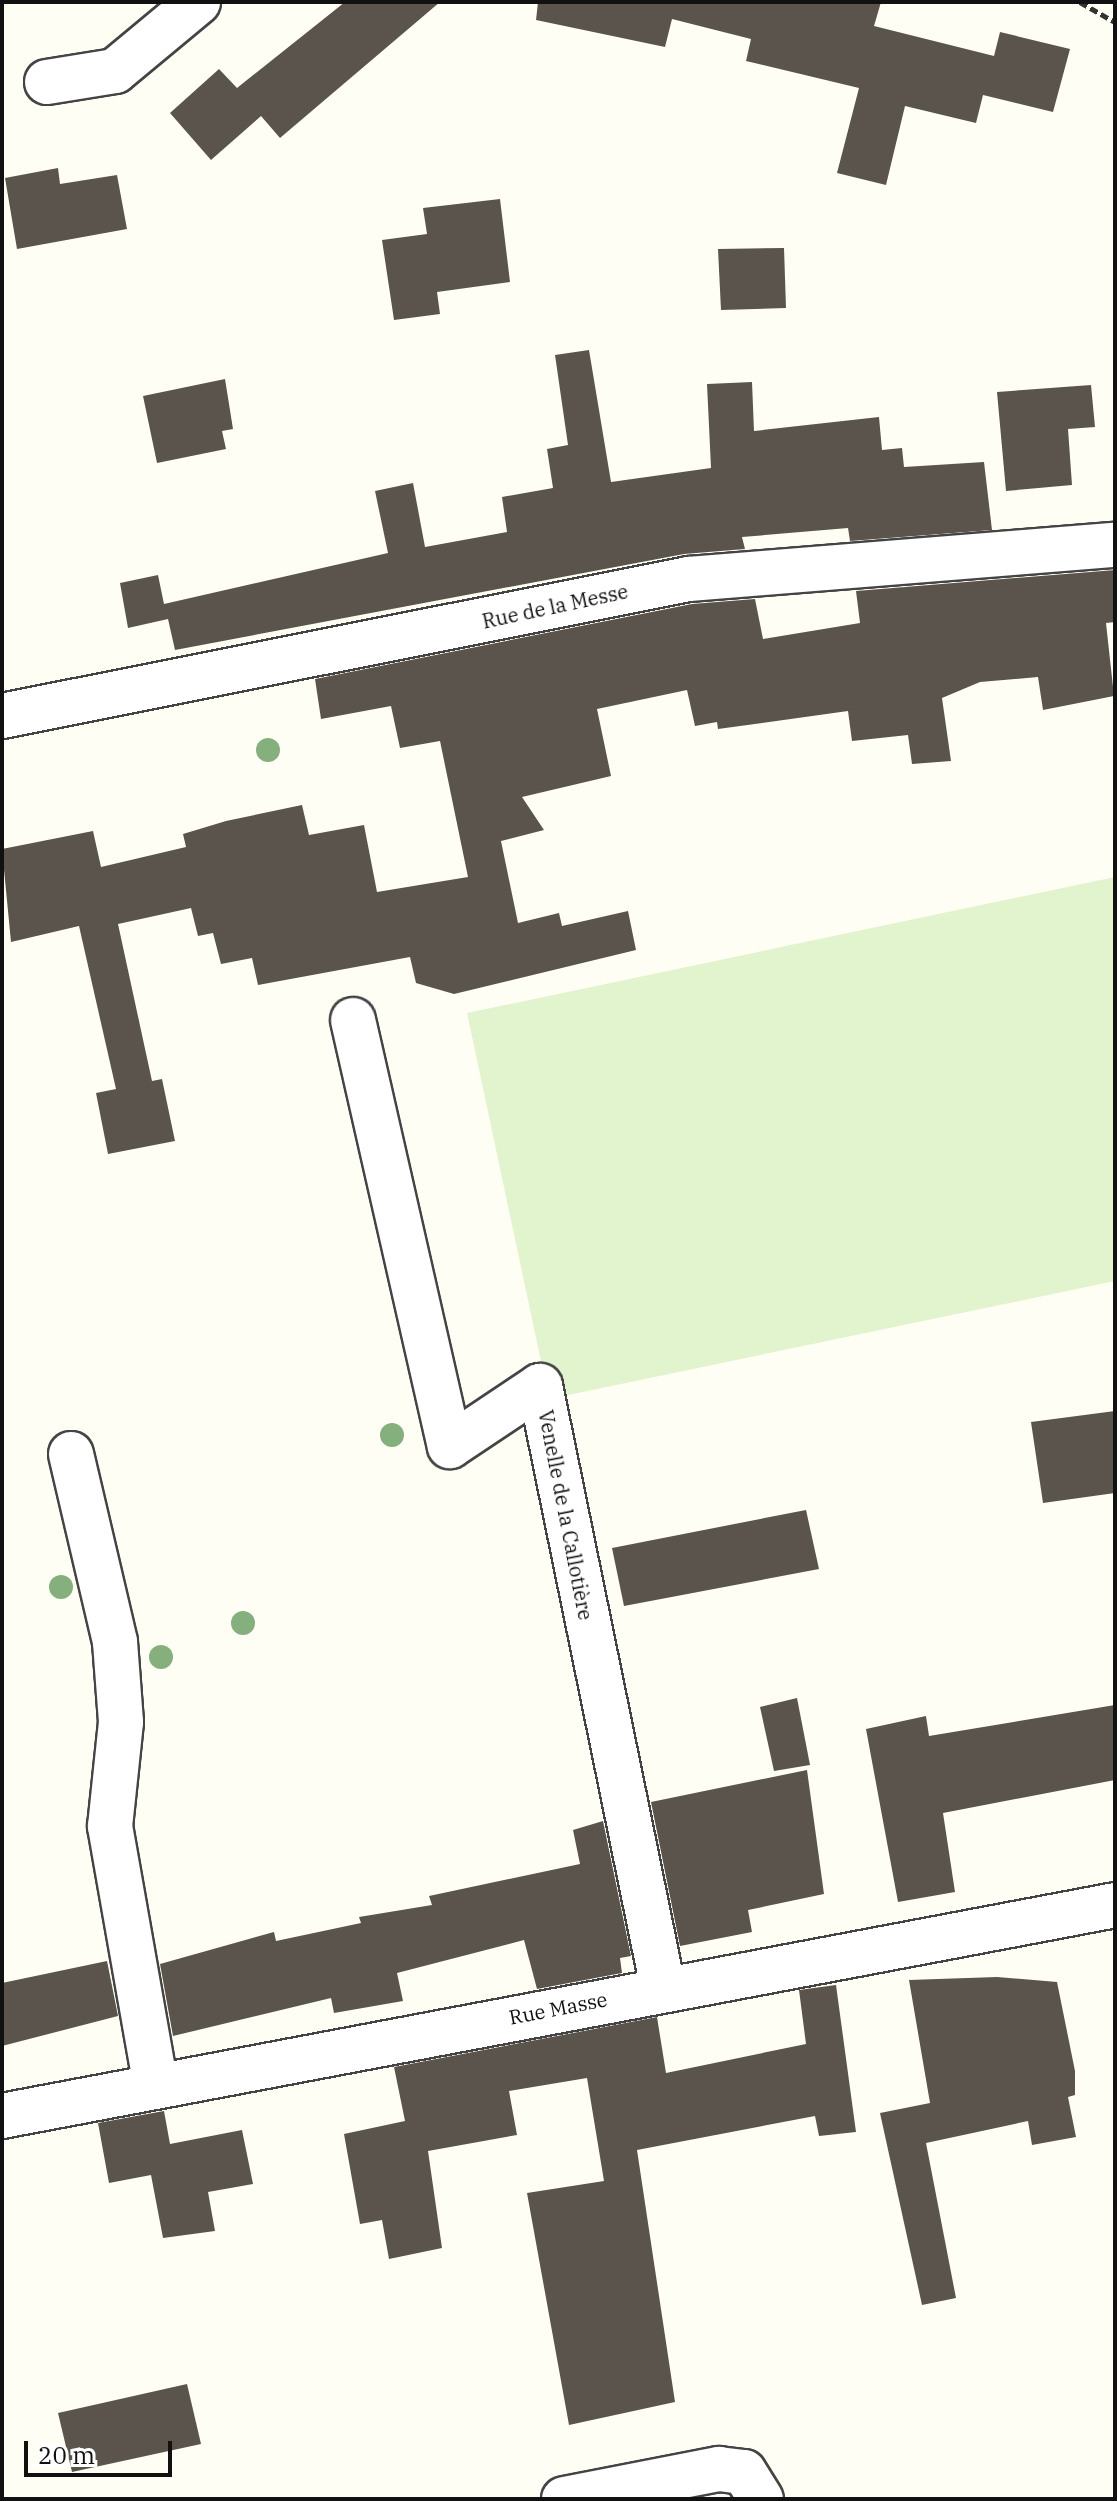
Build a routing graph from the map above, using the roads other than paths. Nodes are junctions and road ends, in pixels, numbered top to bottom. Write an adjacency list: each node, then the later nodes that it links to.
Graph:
1 (198, 2): 2 (street)
2 (47, 82)
3 (1115, 545): 4 (street, Rue de la Messe)
4 (2, 716)
5 (353, 1020): 8 (street, Venelle de la Callotière)
6 (71, 1454): 9 (street)
7 (1115, 1905): 8 (street, Rue Masse)
8 (663, 1988): 9 (street, Rue Masse)
9 (156, 2086): 10 (street, Rue Masse)
10 (2, 2116)
11 (564, 2499): 12 (street)
12 (761, 2499)

